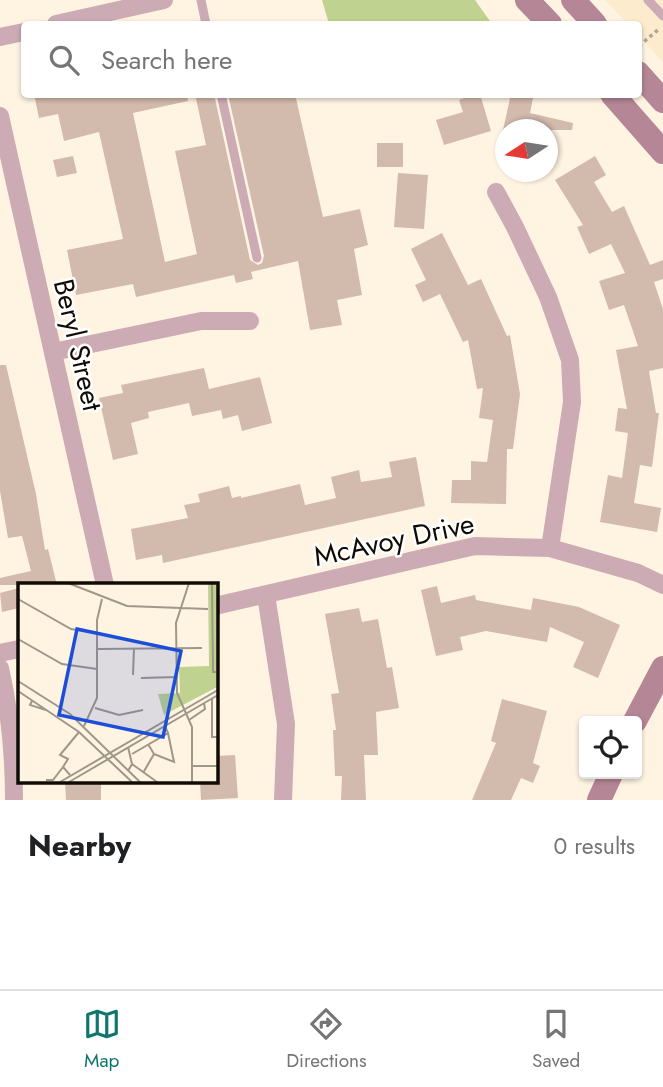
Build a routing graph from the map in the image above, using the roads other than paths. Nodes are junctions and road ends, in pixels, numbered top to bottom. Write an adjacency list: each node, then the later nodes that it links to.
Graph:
1 (164, 0): 7 (street)
2 (201, 0): 8 (lane)
3 (527, 0): 9 (main road)
4 (649, 0): 6 (lane)
5 (578, 2): 10 (main road)
6 (661, 9)
7 (70, 21)
8 (205, 21)
9 (547, 21)
10 (593, 21)
11 (21, 33): 12 (street)
12 (0, 37)
13 (642, 76): 16 (main road)
14 (222, 98): 20 (lane)
15 (616, 98): 18 (main road)
16 (663, 101)
17 (0, 116): 22 (street, Beryl Street)
18 (659, 139)
19 (496, 192): 23 (street)
20 (257, 258)
21 (250, 321): 22 (street)
22 (52, 352): 24 (street, Beryl Street)
23 (550, 548): 25 (street, McAvoy Drive); 26 (street, McAvoy Drive)
24 (105, 583)
25 (663, 585)
26 (265, 595): 27 (street, McAvoy Drive); 35 (street)
27 (217, 606)
28 (18, 649): 29 (street)
29 (0, 653)
30 (0, 668): 34 (street)
31 (663, 668): 32 (main road)
32 (638, 716)
33 (609, 779): 36 (main road)
34 (14, 800)
35 (283, 800)
36 (599, 800)

